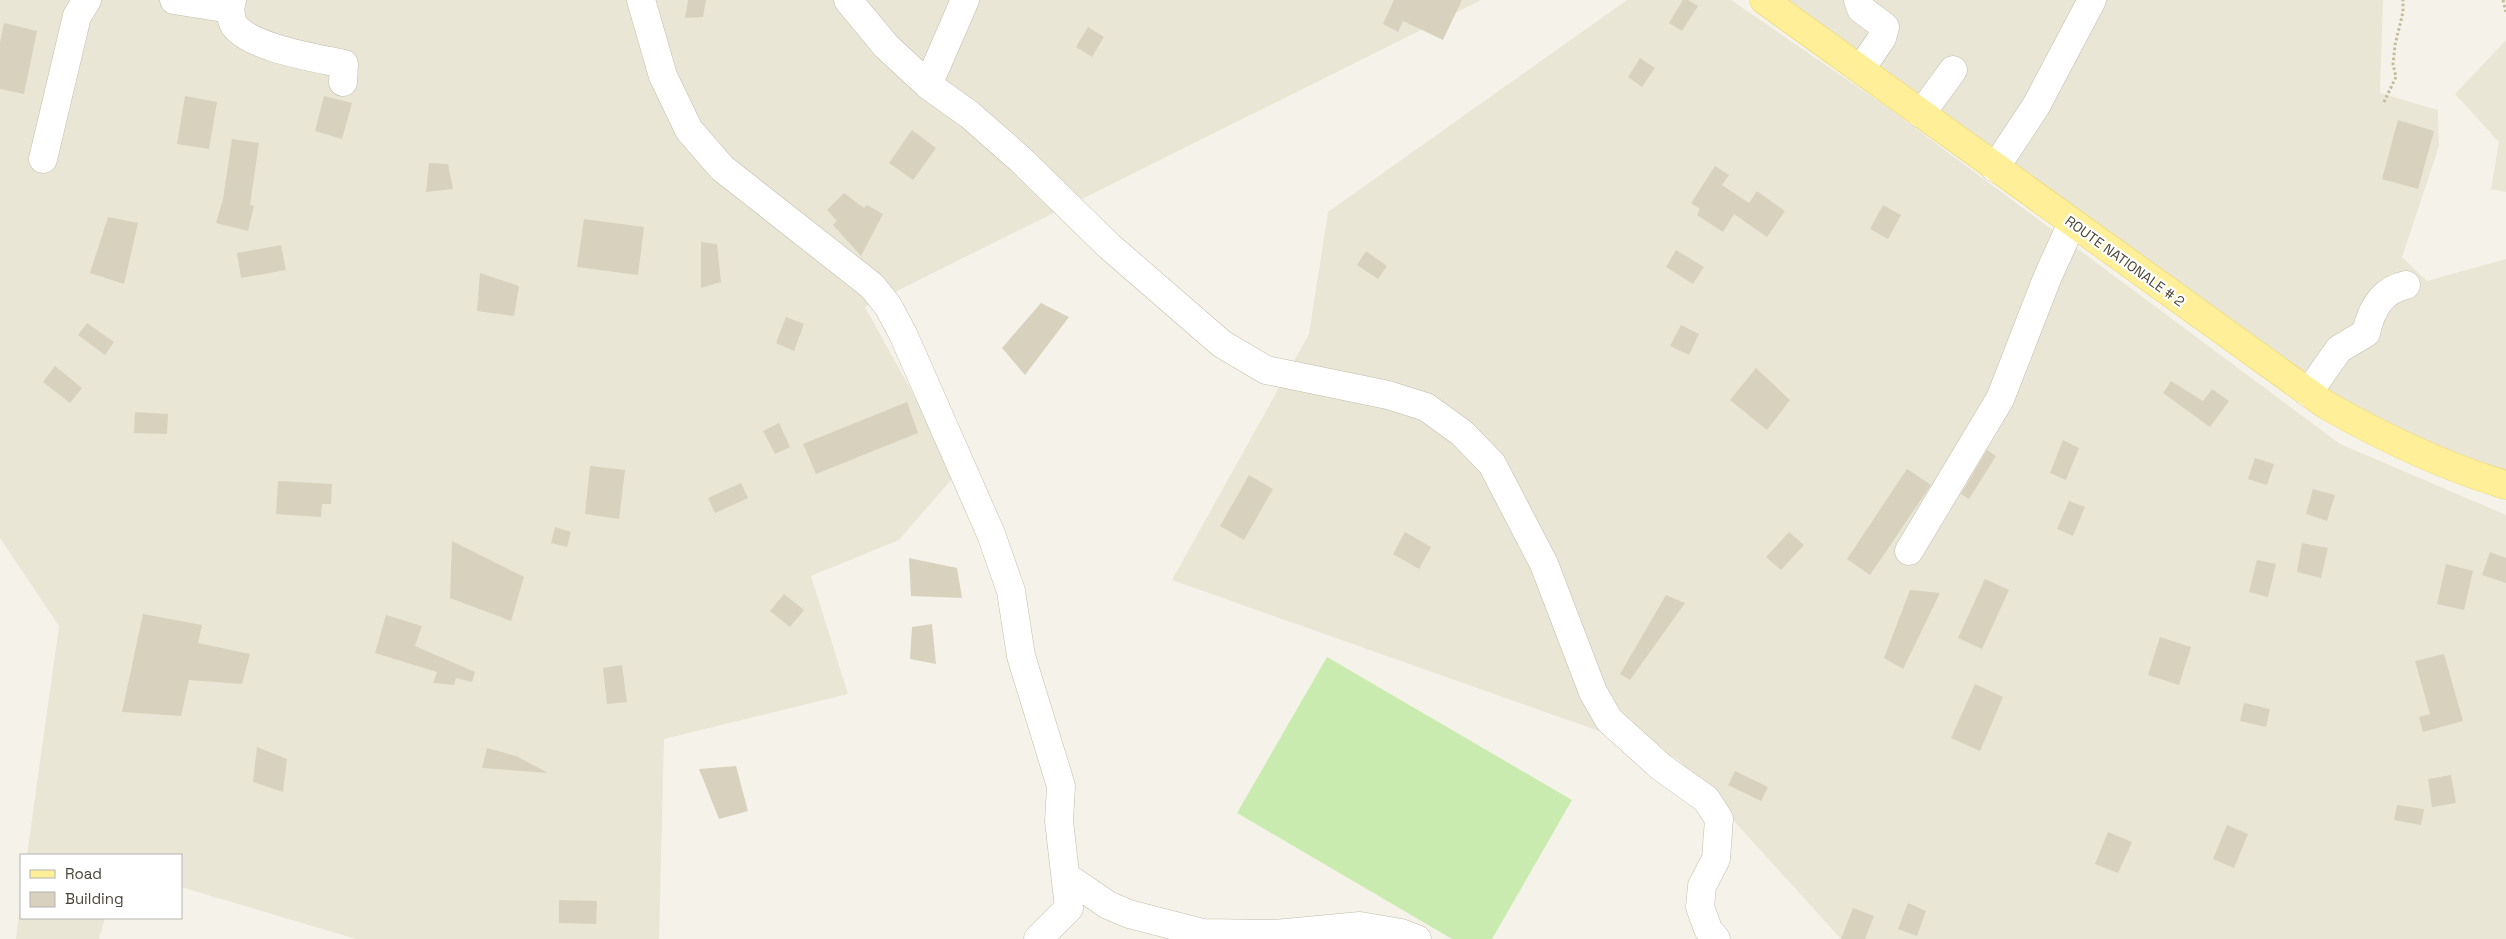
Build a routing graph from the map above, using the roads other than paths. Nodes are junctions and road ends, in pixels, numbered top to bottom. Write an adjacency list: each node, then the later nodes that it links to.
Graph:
1 (87, 0): 15 (street)
2 (174, 0): 9 (street)
3 (641, 0): 22 (street)
4 (848, 0): 13 (street)
5 (965, 0): 13 (street)
6 (1764, 0): 10 (main road, ROUTE NATIONALE # 2)
7 (1858, 0): 10 (street)
8 (2092, 0): 16 (street)
9 (231, 5): 12 (street)
10 (1861, 69): 14 (main road, ROUTE NATIONALE # 2)
11 (1953, 70): 14 (street)
12 (343, 82)
13 (928, 85): 25 (street)
14 (1921, 114): 16 (main road, ROUTE NATIONALE # 2)
15 (43, 159)
16 (1996, 168): 17 (main road, ROUTE NATIONALE # 2)
17 (2072, 223): 19 (main road, ROUTE NATIONALE # 2); 21 (street)
18 (2406, 285): 19 (street)
19 (2308, 393): 20 (main road, ROUTE NATIONALE # 2)
20 (2506, 486)
21 (1909, 551)
22 (1067, 877): 23 (street); 24 (street)
23 (1038, 939)
24 (1417, 939)
25 (1716, 939)

